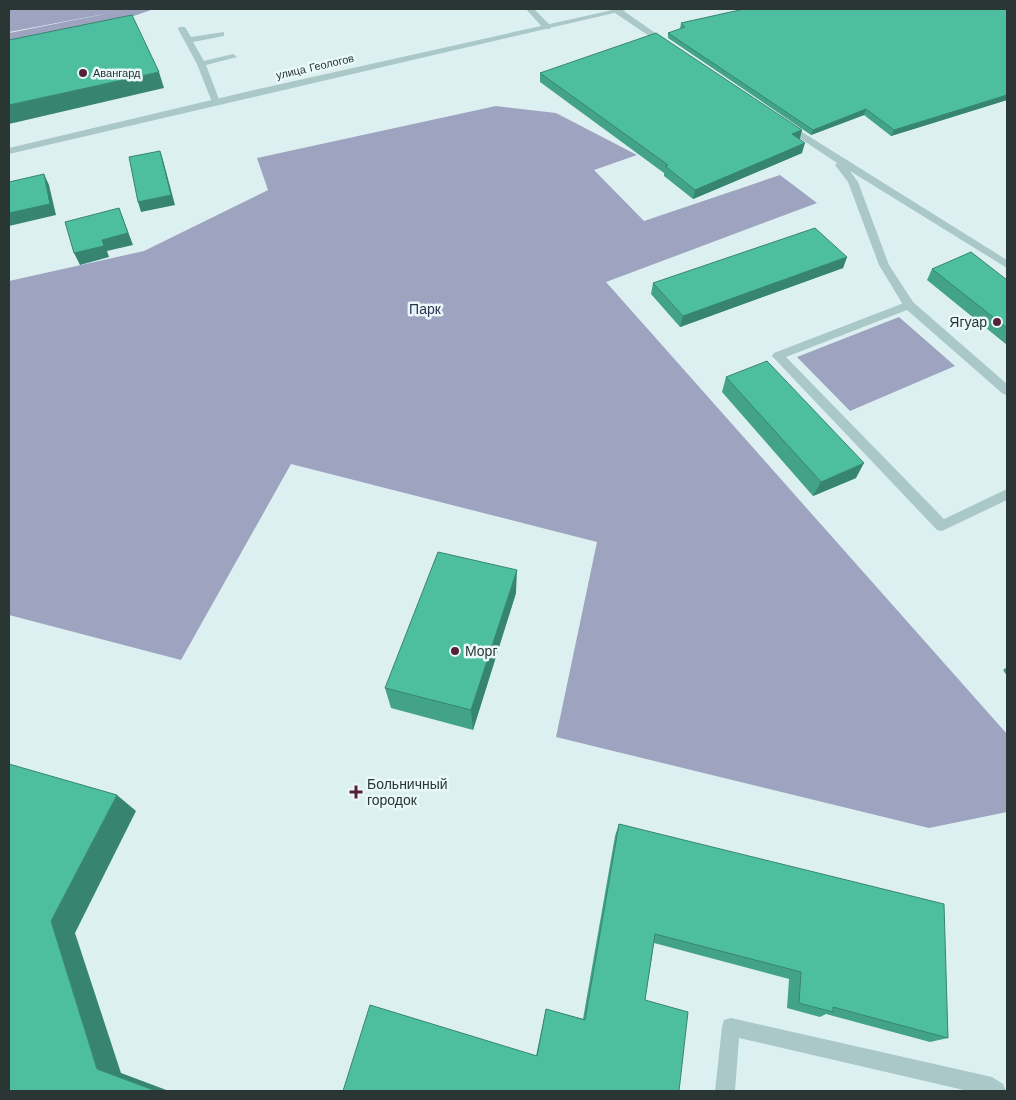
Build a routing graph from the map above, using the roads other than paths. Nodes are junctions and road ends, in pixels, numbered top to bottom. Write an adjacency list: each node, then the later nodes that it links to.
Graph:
1 (530, 9): 3 (street)
2 (622, 10): 3 (street, улица Геологов); 7 (street)
3 (548, 27): 10 (street, улица Геологов)
4 (182, 29): 6 (street)
5 (221, 34): 6 (street)
6 (188, 40): 9 (street)
7 (674, 49)
8 (234, 57): 9 (street)
9 (201, 64): 10 (street)
10 (216, 102): 12 (street, улица Геологов)
11 (778, 119): 13 (street)
12 (9, 152)
13 (834, 157): 14 (street); 15 (street)
14 (1007, 265)
15 (909, 305): 16 (street); 17 (street)
16 (1007, 391)
17 (1007, 494)
18 (725, 1091): 19 (street)
19 (996, 1091)

